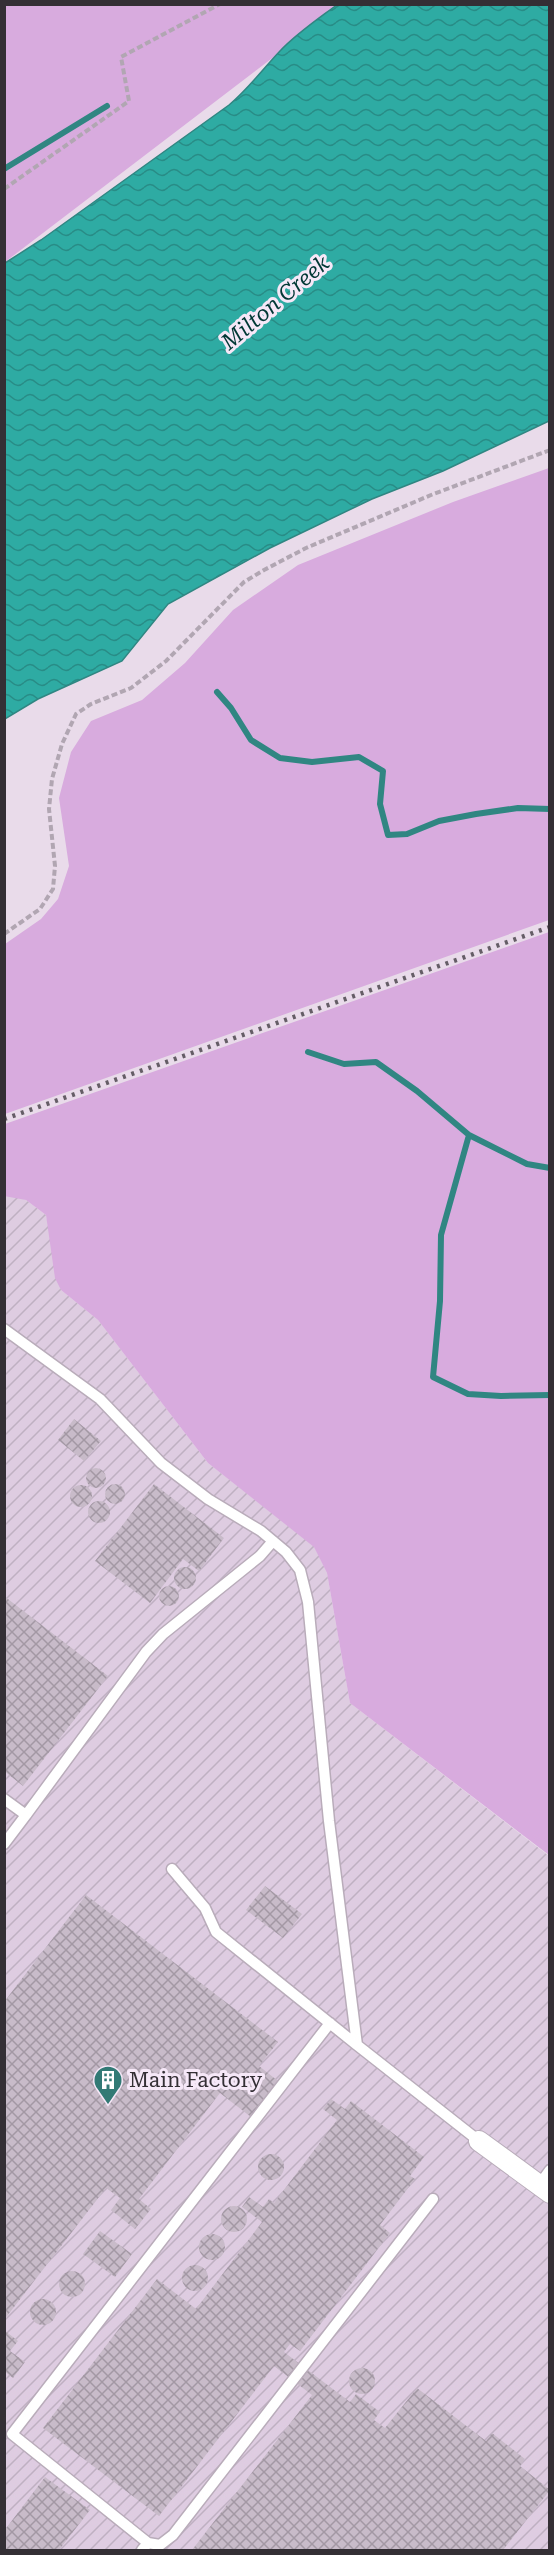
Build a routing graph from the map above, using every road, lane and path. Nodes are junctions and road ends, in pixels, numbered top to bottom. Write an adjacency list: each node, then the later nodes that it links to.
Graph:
1 (220, 4): 2 (path)
2 (4, 189)
3 (549, 450): 4 (path)
4 (4, 934)
5 (4, 1329): 6 (lane)
6 (273, 1541): 8 (lane); 12 (lane)
7 (4, 1799): 8 (lane)
8 (26, 1815): 9 (lane)
9 (4, 1844)
10 (172, 1869): 11 (lane)
11 (330, 2024): 12 (lane); 16 (lane)
12 (357, 2045): 13 (lane)
13 (479, 2141): 14 (street)
14 (546, 2183)
15 (433, 2199): 18 (lane)
16 (12, 2434): 17 (lane); 18 (lane)
17 (4, 2444)
18 (145, 2547)

